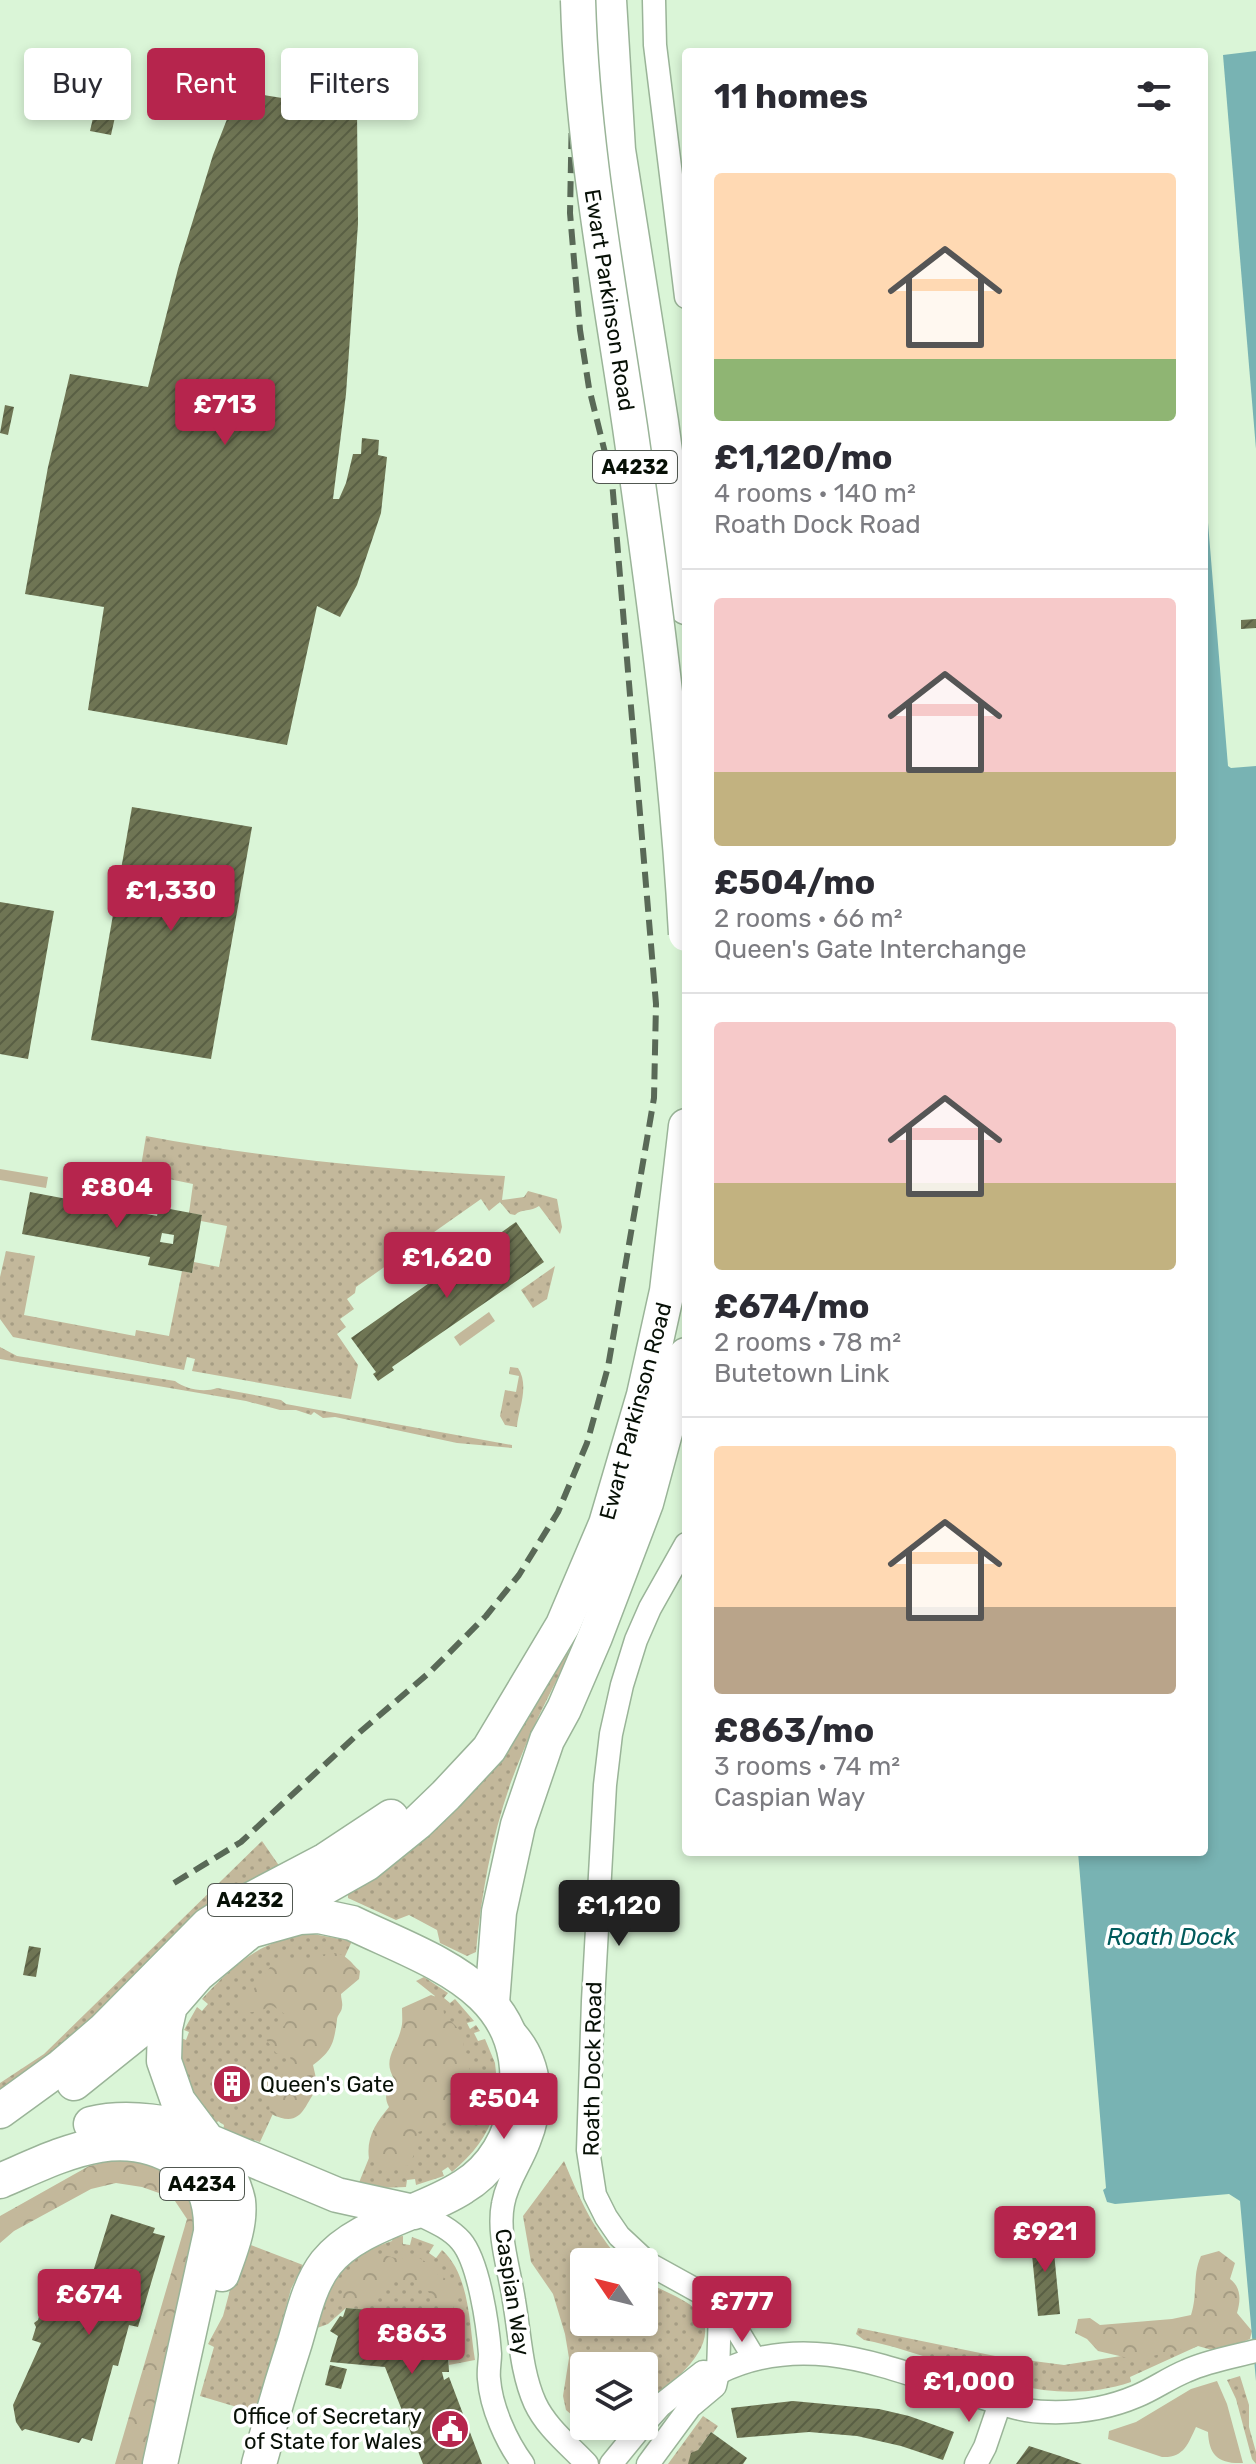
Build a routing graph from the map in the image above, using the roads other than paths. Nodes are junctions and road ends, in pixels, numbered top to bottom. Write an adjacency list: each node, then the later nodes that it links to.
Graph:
1 (578, 0): 6 (main road, Ewart Parkinson Road / A4232, bridge)
2 (609, 0): 5 (main road, Ewart Parkinson Road / A4232)
3 (654, 0): 4 (street)
4 (682, 265)
5 (682, 577)
6 (682, 893)
7 (682, 1161): 9 (main road, Ewart Parkinson Road / A4232)
8 (682, 1365): 9 (main road, Ewart Parkinson Road / A4232)
9 (631, 1499): 11 (main road, Ewart Parkinson Road / A4232); 14 (main road, Ewart Parkinson Road / A4232)
10 (682, 1551): 23 (street, Roath Dock Road)
11 (514, 1708): 12 (main road, Ewart Parkinson Road / A4232); 15 (main road, A4232)
12 (250, 1931): 13 (main road, Ewart Parkinson Road); 14 (main road)
13 (170, 2006): 16 (main road, Ewart Parkinson Road); 17 (main road)
14 (498, 2012): 22 (main road); 35 (street, Caspian Way)
15 (0, 2111)
16 (0, 2132)
17 (208, 2141): 19 (main road, A4234); 22 (main road); 27 (main road)
18 (51, 2160): 20 (main road, A4234); 21 (street); 27 (main road, A4234)
19 (0, 2164)
20 (0, 2181)
21 (0, 2196)
22 (414, 2212): 33 (main road); 34 (street, Caspian Way)
23 (720, 2311): 25 (street, Roath Dock Road); 26 (street)
24 (1252, 2352): 28 (street)
25 (754, 2358): 26 (street); 28 (street)
26 (718, 2373): 29 (street); 31 (street)
27 (174, 2401): 32 (main road)
28 (1000, 2403): 37 (street)
29 (658, 2408)
30 (631, 2440): 36 (street)
31 (653, 2457)
32 (160, 2464)
33 (259, 2464)
34 (523, 2464)
35 (587, 2464)
36 (611, 2464)
37 (976, 2464)

